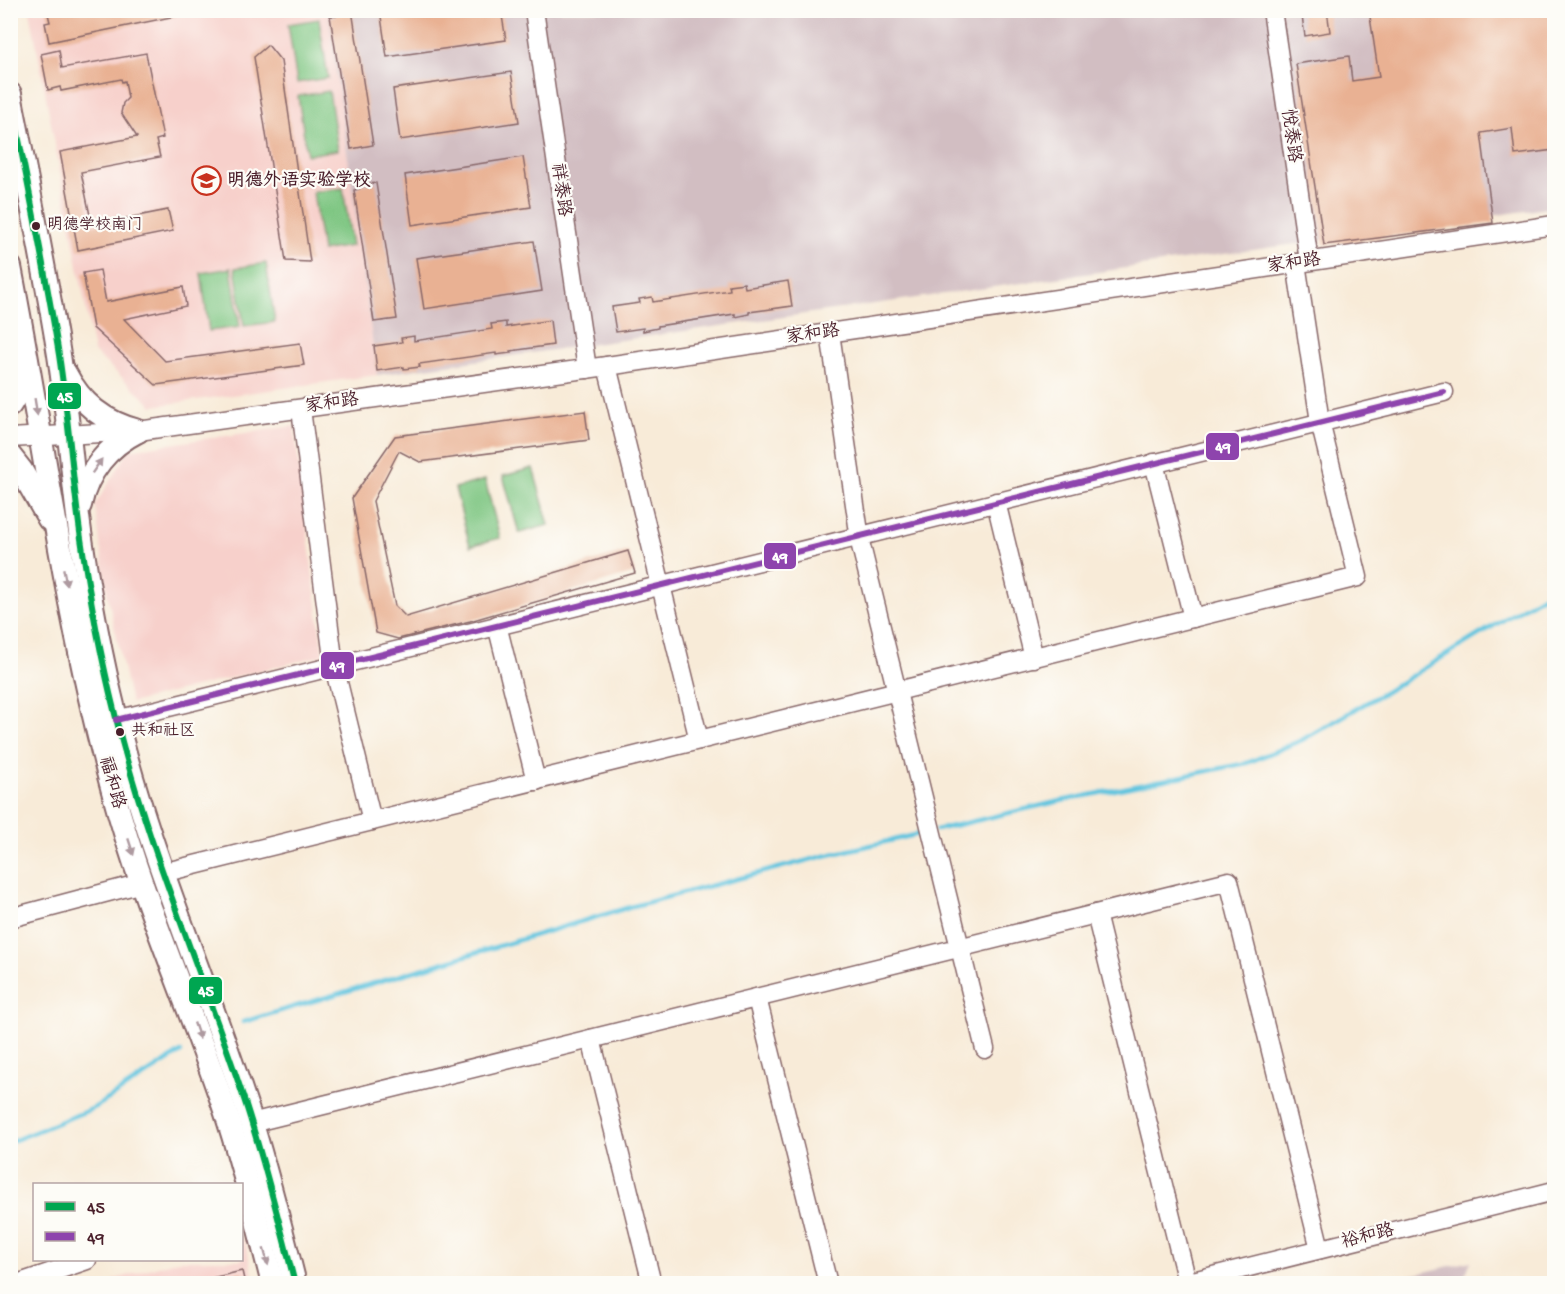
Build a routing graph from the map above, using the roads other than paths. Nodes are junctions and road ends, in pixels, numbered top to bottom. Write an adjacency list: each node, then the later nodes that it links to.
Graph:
1 (534, 10): 11 (street, 祥泰路)
2 (1272, 10): 5 (street, 悦泰路)
3 (10, 94): 8 (main road, 福和路)
4 (1554, 225): 5 (street, 家和路)
5 (1303, 262): 7 (street, 家和路); 15 (street, 悦泰路)
6 (10, 267): 9 (main road, 福和路)
7 (830, 333): 10 (street, 家和路); 25 (street)
8 (59, 354): 16 (main road); 17 (main road, 福和路)
9 (28, 360): 13 (main road); 18 (main road, 福和路, one-way to 18)
10 (607, 366): 11 (street, 家和路); 26 (street)
11 (587, 369): 14 (street, 家和路)
12 (1444, 392): 15 (street)
13 (10, 405)
14 (301, 409): 16 (street, 家和路); 30 (street)
15 (1320, 422): 21 (street); 27 (street, 悦泰路)
16 (138, 431): 17 (street, 家和路); 23 (main road, one-way to 16)
17 (70, 435): 18 (street, 家和路); 23 (main road, 福和路)
18 (40, 436): 19 (street, 家和路); 24 (main road, 福和路)
19 (10, 438)
20 (10, 456): 24 (main road)
21 (1154, 463): 22 (street); 27 (street)
22 (996, 502): 25 (street); 29 (street)
23 (78, 516): 32 (main road, 福和路)
24 (56, 531): 36 (main road, 福和路, one-way to 36)
25 (859, 536): 26 (street); 31 (street)
26 (661, 585): 28 (street); 33 (street)
27 (1193, 618): 29 (street)
28 (497, 626): 30 (street); 34 (street)
29 (1034, 658): 31 (street)
30 (334, 666): 32 (street); 35 (street)
31 (897, 692): 33 (street); 39 (street)
32 (116, 720): 36 (main road, 福和路)
33 (699, 740): 34 (street)
34 (536, 781): 35 (street)
35 (372, 821): 36 (street)
36 (152, 878): 38 (street); 43 (main road, 福和路); 44 (main road, 福和路, one-way to 44)
37 (1096, 914): 39 (street); 48 (street); 50 (street)
38 (10, 918)
39 (960, 948): 40 (street); 42 (street)
40 (757, 998): 41 (street); 55 (street)
41 (591, 1039): 43 (street); 54 (street)
42 (985, 1049)
43 (251, 1123): 53 (main road, 福和路)
44 (242, 1183)
45 (243, 1188): 47 (main road, 福和路, one-way to 47)
46 (1554, 1191): 48 (street, 裕和路)
47 (247, 1205): 52 (main road, 福和路, one-way to 52)
48 (1320, 1249): 50 (street, 裕和路)
49 (84, 1261): 51 (street)
50 (1184, 1283)
51 (17, 1284)
52 (273, 1284)
53 (295, 1284)
54 (652, 1284)
55 (828, 1284)

